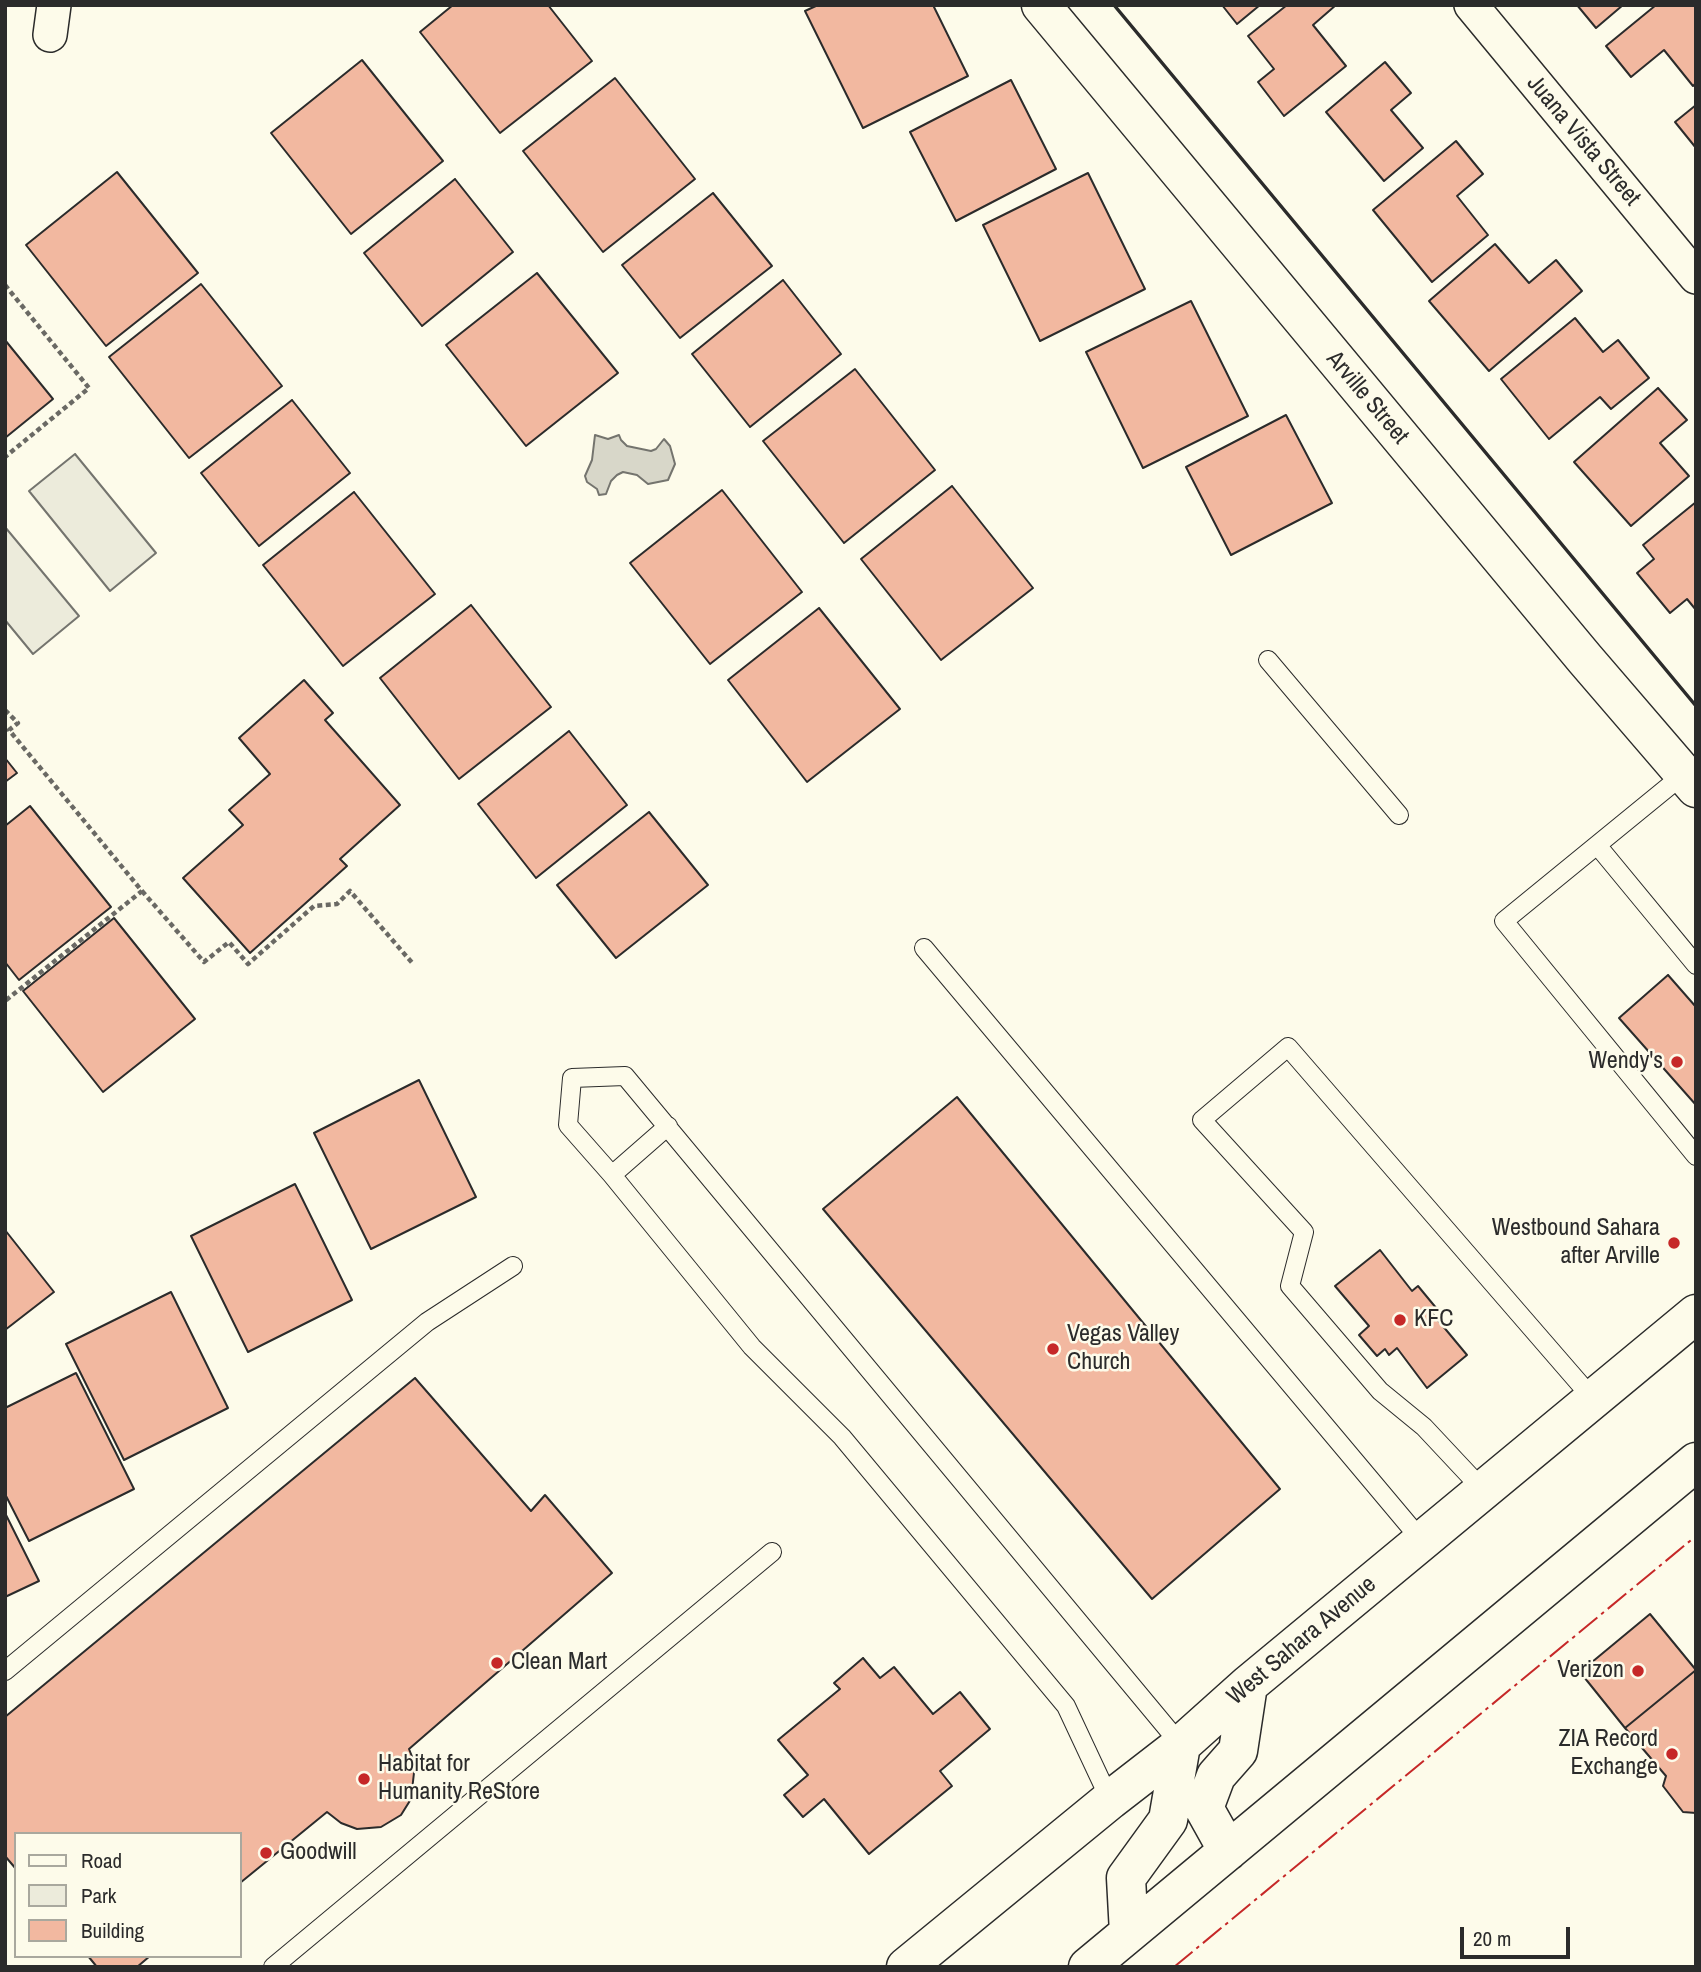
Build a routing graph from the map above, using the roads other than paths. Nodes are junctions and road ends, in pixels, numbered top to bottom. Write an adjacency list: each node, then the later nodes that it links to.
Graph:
1 (1041, 5): 5 (main road, Arville Street)
2 (1471, 5): 3 (street, Juana Vista Street)
3 (1696, 277)
4 (1268, 660): 6 (lane)
5 (1690, 781): 7 (lane)
6 (1399, 815)
7 (1597, 845): 9 (lane); 11 (lane)
8 (923, 948): 18 (lane)
9 (1696, 965)
10 (668, 1126): 12 (lane); 12 (lane); 22 (lane)
11 (1696, 1156)
12 (612, 1175): 23 (lane)
13 (513, 1266): 20 (lane)
14 (1696, 1314): 15 (main road, West Sahara Avenue)
15 (1592, 1399): 17 (main road, West Sahara Avenue); 17 (lane)
16 (1696, 1462): 24 (main road)
17 (1483, 1490): 18 (main road, West Sahara Avenue)
18 (1422, 1541): 21 (main road, West Sahara Avenue)
19 (772, 1552): 26 (lane)
20 (5, 1671)
21 (1248, 1685): 22 (main road, West Sahara Avenue); 24 (main road)
22 (1181, 1745): 23 (main road, West Sahara Avenue); 25 (main road)
23 (1110, 1800): 27 (main road, West Sahara Avenue)
24 (1228, 1851): 25 (main road)
25 (1129, 1933): 28 (main road)
26 (274, 1967)
27 (906, 1967)
28 (1088, 1967)

